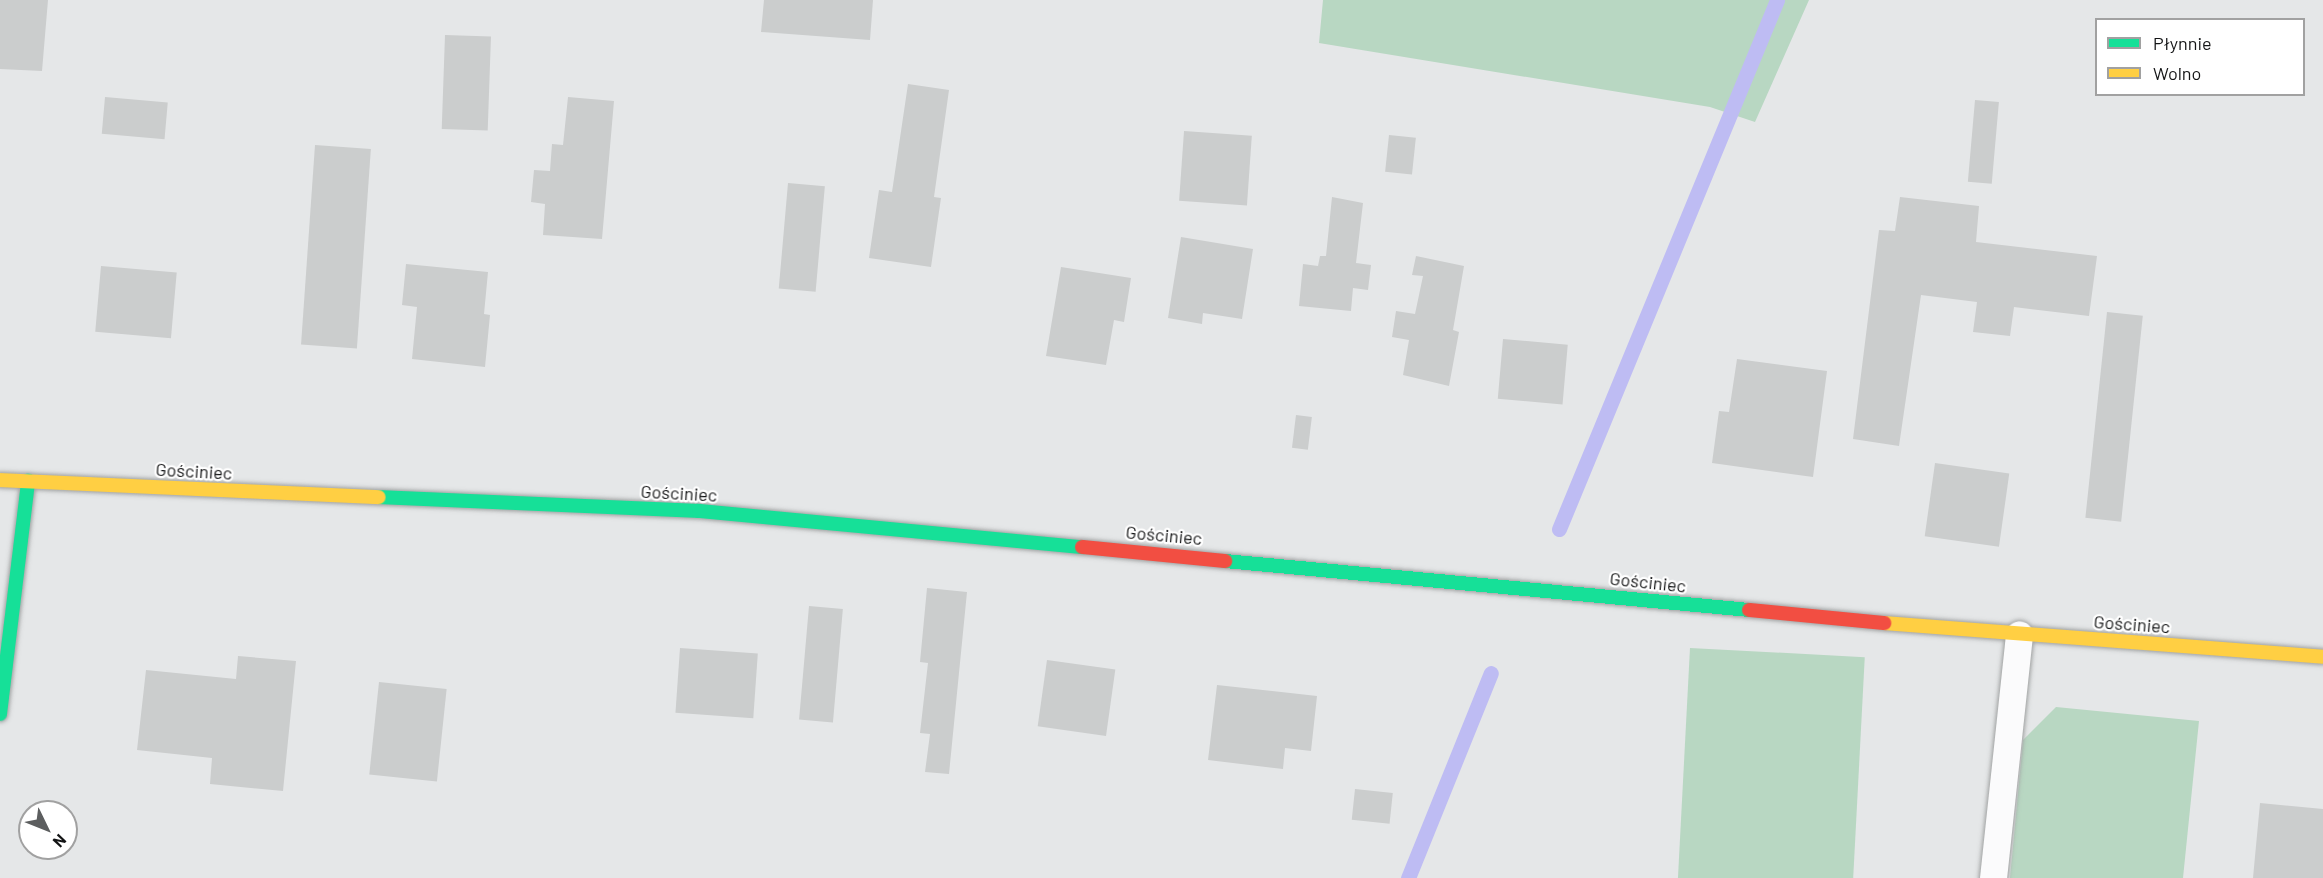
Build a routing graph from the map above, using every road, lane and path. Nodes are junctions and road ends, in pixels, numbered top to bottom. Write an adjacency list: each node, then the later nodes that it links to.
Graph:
1 (0, 480): 2 (street, Gościniec)
2 (28, 482): 3 (street, Gościniec); 5 (street)
3 (2019, 634): 4 (street, Gościniec); 6 (lane)
4 (2323, 657)
5 (0, 714)
6 (1993, 878)

